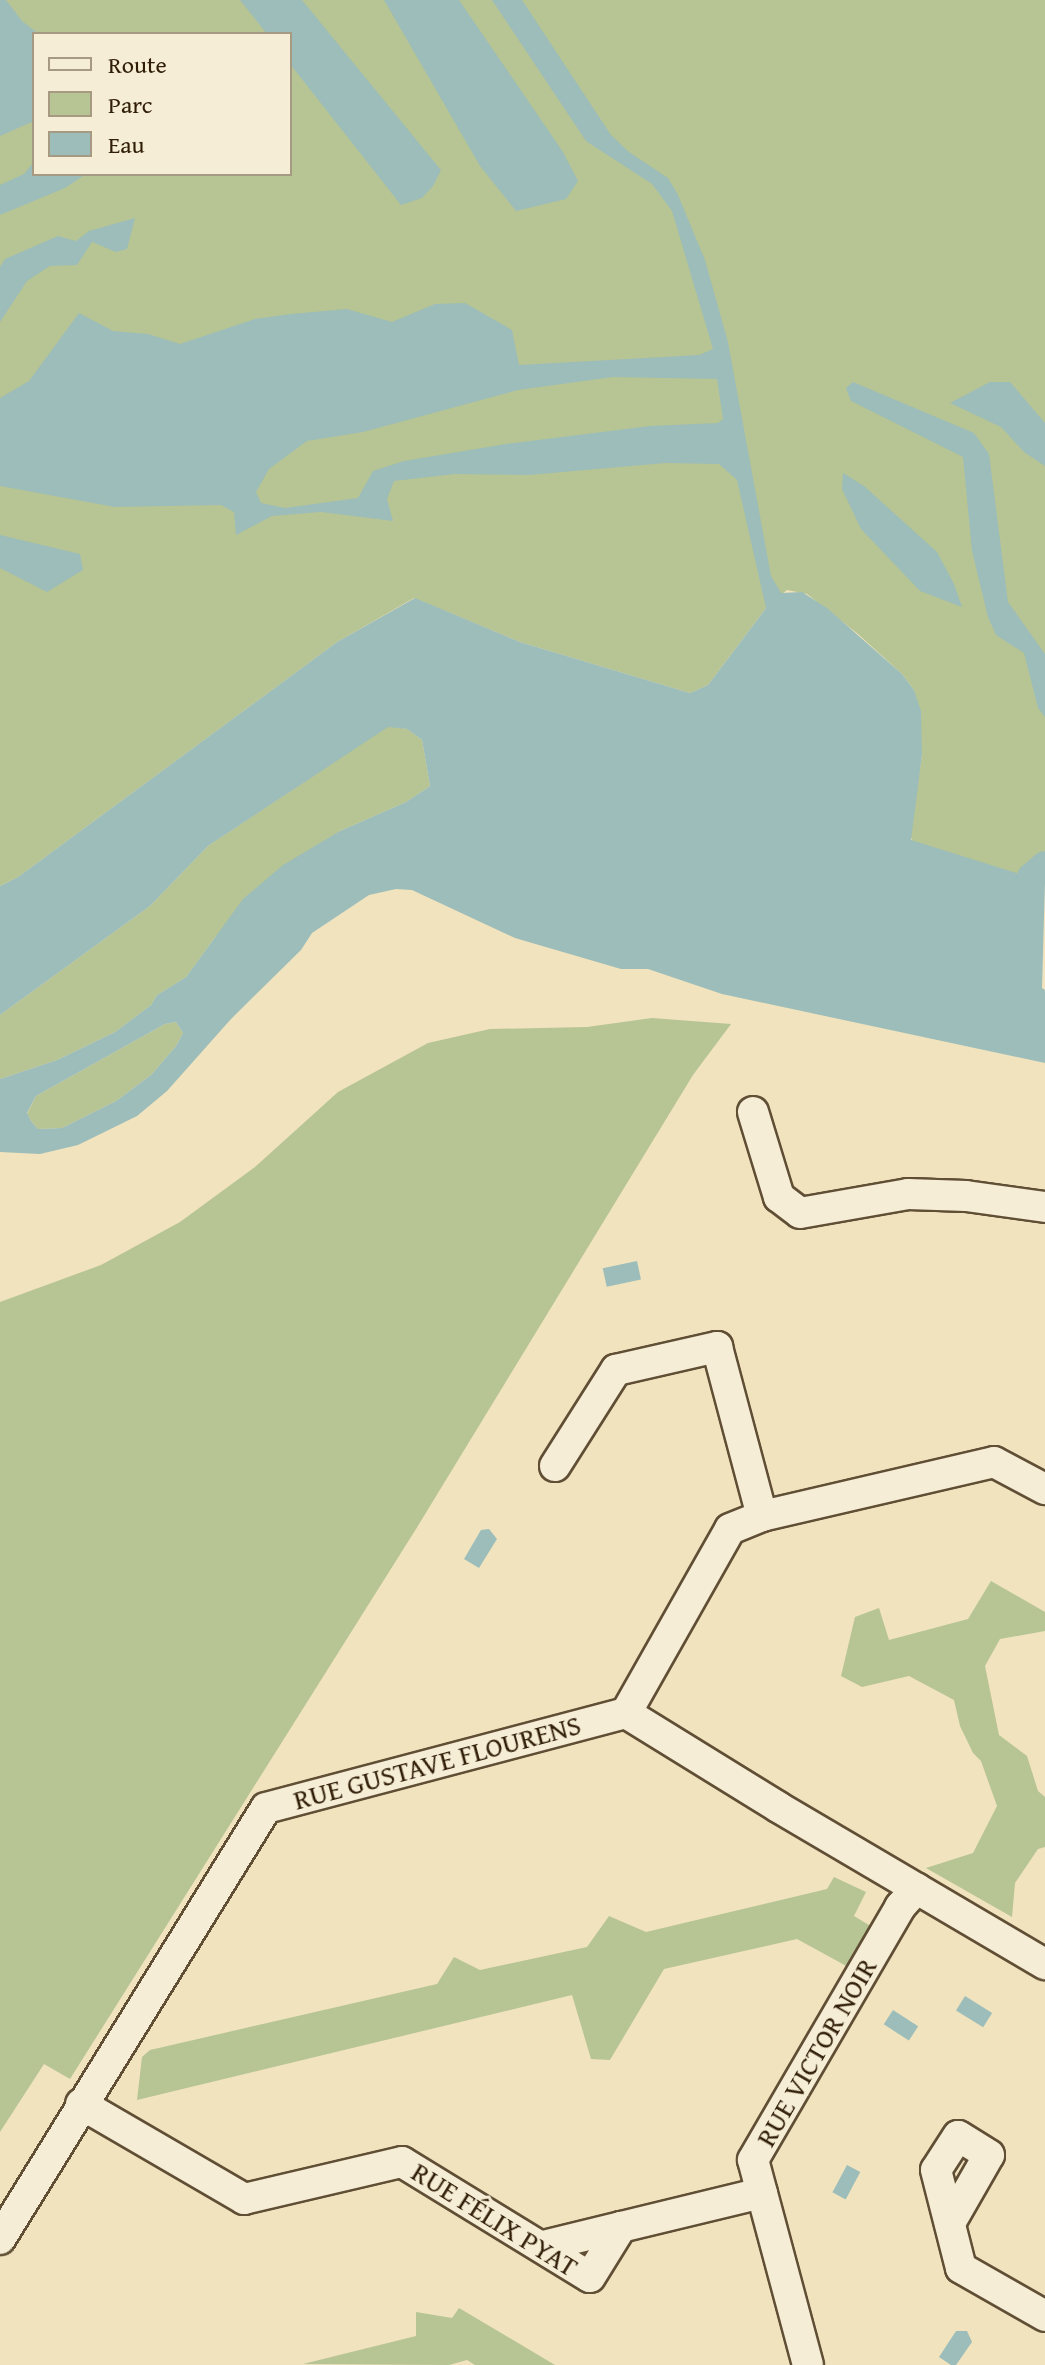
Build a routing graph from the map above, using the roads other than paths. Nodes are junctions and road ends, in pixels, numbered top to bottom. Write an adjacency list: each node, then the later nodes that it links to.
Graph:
1 (753, 1112): 2 (street)
2 (1045, 1207)
3 (555, 1466): 5 (street)
4 (1045, 1489): 5 (street)
5 (762, 1516): 6 (street)
6 (626, 1713): 7 (street); 9 (street, RUE GUSTAVE FLOURENS)
7 (917, 1888): 8 (street); 10 (street, RUE VICTOR NOIR)
8 (1045, 1964)
9 (81, 2104): 13 (street, RUE GUSTAVE FLOURENS); 14 (street, RUE FÉLIX PYAT)
10 (762, 2193): 12 (street); 16 (street, RUE VICTOR NOIR)
11 (950, 2223): 15 (street)
12 (621, 2227): 14 (street); 14 (street, RUE FÉLIX PYAT)
13 (0, 2239)
14 (543, 2246)
15 (1045, 2316)
16 (808, 2365)

